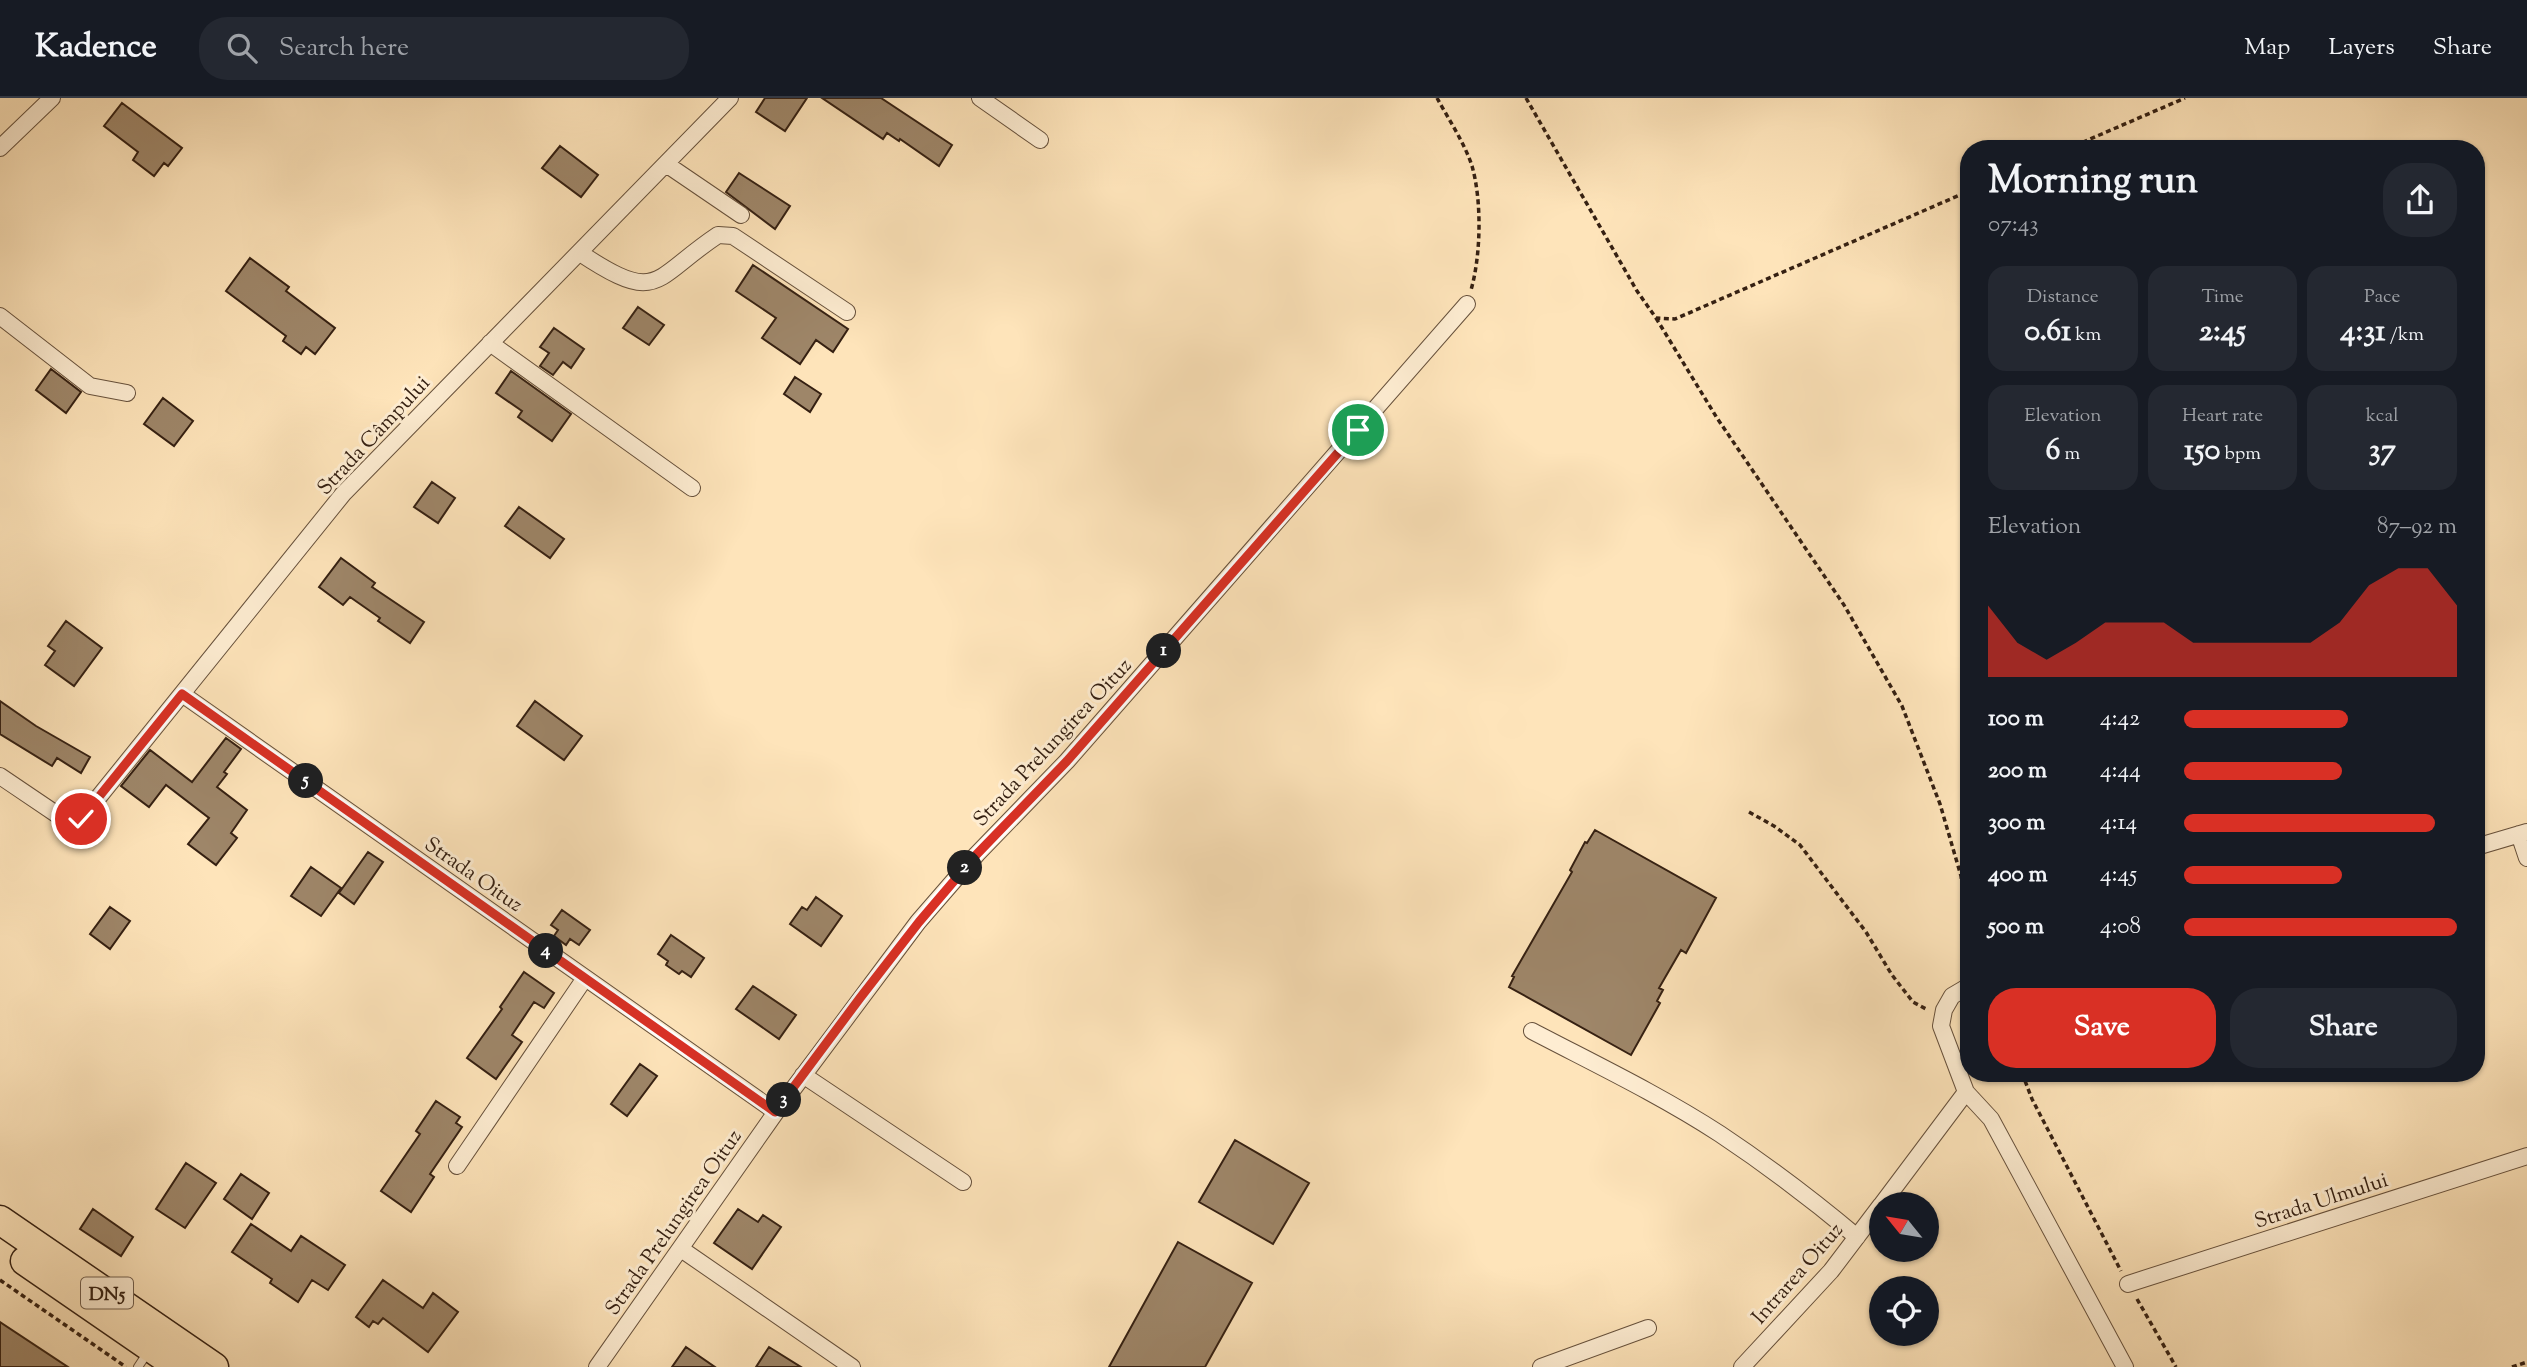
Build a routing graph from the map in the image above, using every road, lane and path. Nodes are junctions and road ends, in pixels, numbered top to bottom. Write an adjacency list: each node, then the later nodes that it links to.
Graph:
1 (52, 98): 9 (street)
2 (730, 98): 10 (street, Strada Câmpului)
3 (980, 98): 7 (street)
4 (1437, 98): 14 (path)
5 (1526, 98): 17 (path)
6 (2185, 98): 8 (path)
7 (1040, 140)
8 (2088, 140)
9 (0, 148)
10 (666, 164): 12 (street); 13 (street, Strada Câmpului)
11 (1960, 195): 17 (path)
12 (741, 215)
13 (580, 253): 15 (street); 18 (street, Strada Câmpului)
14 (1467, 304): 32 (street, Strada Prelungirea Oituz)
15 (847, 312)
16 (0, 316): 19 (street)
17 (1656, 318): 27 (path)
18 (490, 344): 20 (street); 21 (street, Strada Câmpului)
19 (127, 393)
20 (692, 488)
21 (182, 694): 22 (street, Strada Câmpului); 28 (street, Strada Oituz)
22 (0, 776)
23 (1749, 812): 30 (path)
24 (2523, 833): 25 (street); 26 (street)
25 (2485, 844)
26 (2527, 858)
27 (1960, 873)
28 (585, 978): 37 (street, Strada Oituz); 39 (street)
29 (1960, 991): 30 (street)
30 (1944, 1010): 33 (street)
31 (1531, 1031): 44 (street)
32 (803, 1074): 37 (street, Strada Prelungirea Oituz); 40 (street)
33 (1960, 1076)
34 (1962, 1082): 36 (street)
35 (2025, 1082): 48 (path)
36 (1966, 1092): 41 (street, Intrarea Oituz); 59 (street)
37 (775, 1112): 46 (street, Strada Prelungirea Oituz)
38 (2527, 1156): 48 (street, Strada Ulmului)
39 (457, 1166)
40 (963, 1182)
41 (1890, 1192)
42 (0, 1220): 54 (highway, DN5)
43 (1869, 1220): 44 (street, Intrarea Oituz)
44 (1857, 1237): 58 (street, Intrarea Oituz)
45 (0, 1243): 50 (highway, DN5)
46 (681, 1249): 55 (street, Strada Prelungirea Oituz); 56 (street)
47 (0, 1280): 52 (path)
48 (2128, 1284): 60 (path)
49 (1648, 1328): 57 (street)
50 (144, 1357): 53 (highway, DN5)
51 (2527, 1362): 61 (path)
52 (125, 1367)
53 (179, 1367)
54 (214, 1367)
55 (597, 1367)
56 (852, 1367)
57 (1541, 1367)
58 (1742, 1367)
59 (2125, 1367)
60 (2176, 1367)
61 (2512, 1367)

